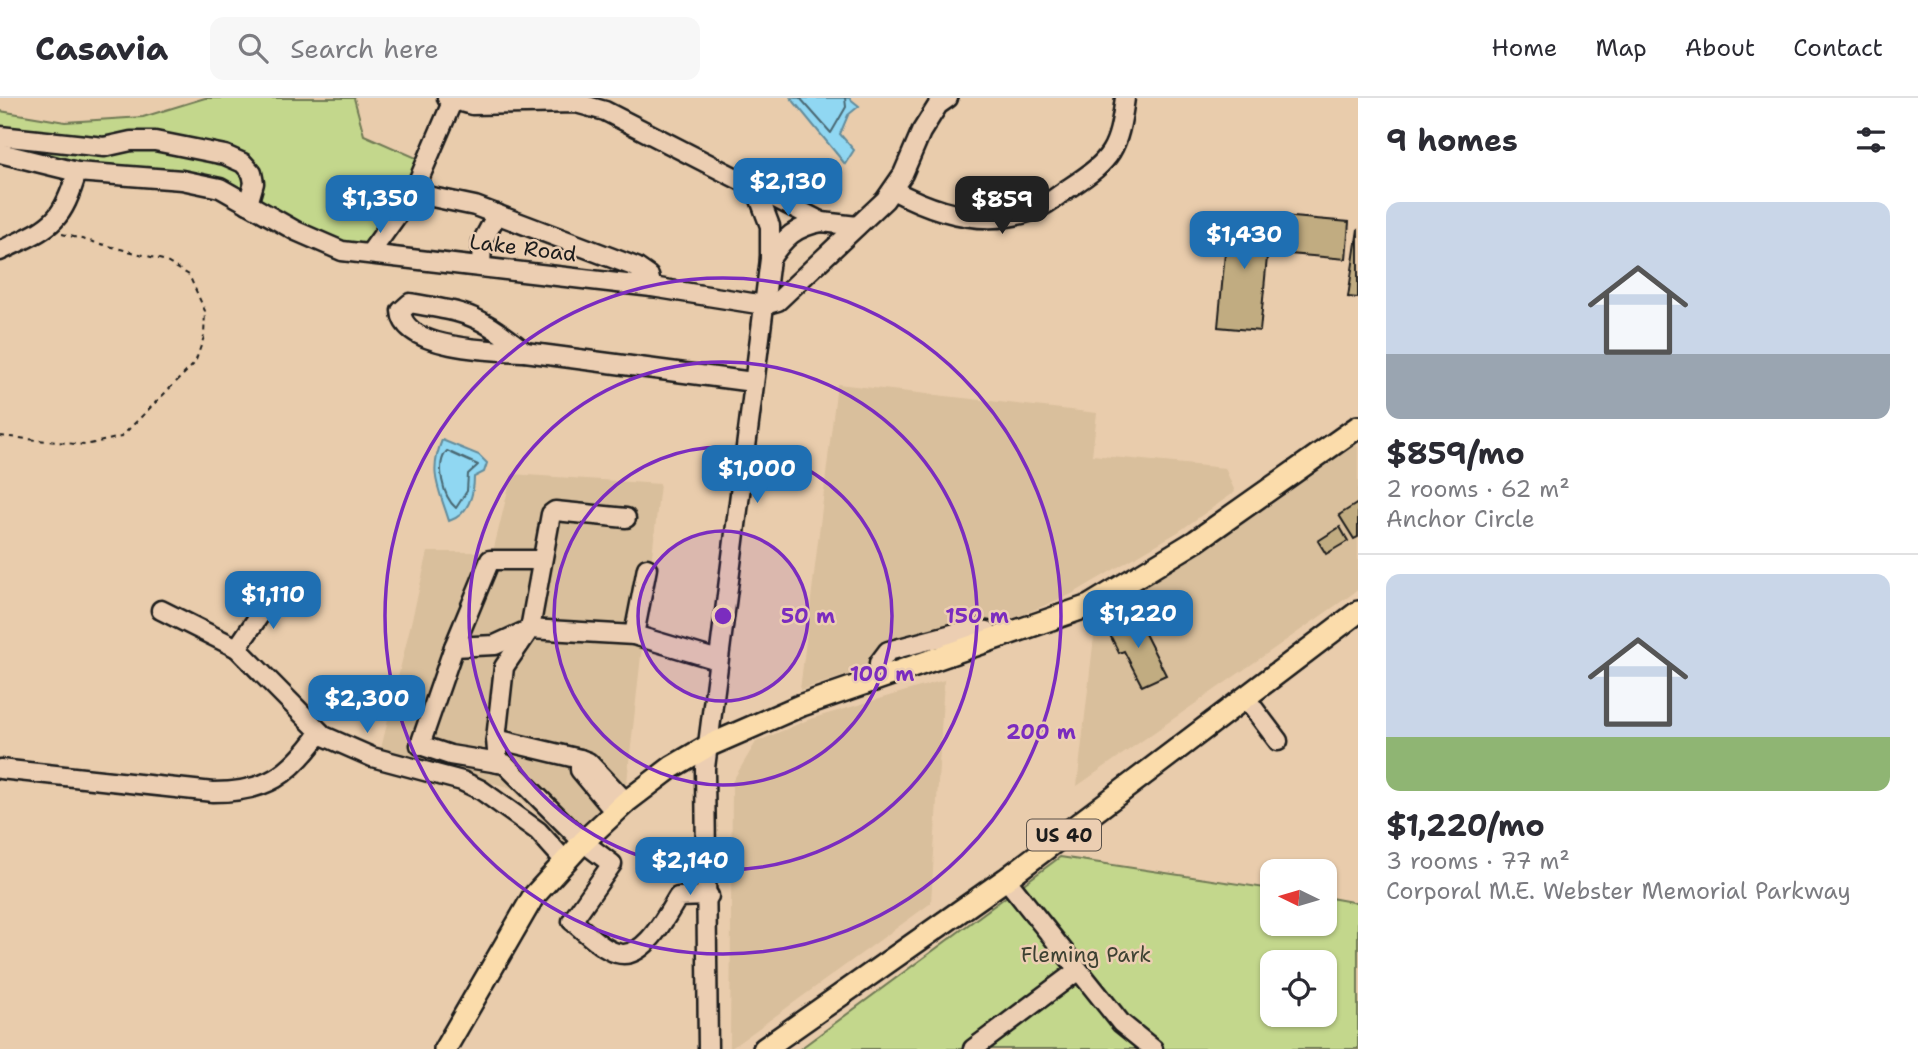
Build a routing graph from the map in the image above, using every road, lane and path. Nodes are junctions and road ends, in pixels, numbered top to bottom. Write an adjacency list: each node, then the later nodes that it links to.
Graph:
1 (948, 98): 8 (street)
2 (1125, 98): 8 (street)
3 (450, 99): 7 (street); 9 (street)
4 (0, 136): 10 (street)
5 (0, 153): 6 (street, Lake Road)
6 (77, 172): 10 (street, Lake Road); 13 (street)
7 (756, 189): 12 (street); 17 (street)
8 (893, 190): 14 (street)
9 (414, 193): 11 (street); 16 (street)
10 (247, 204): 16 (street, Lake Road)
11 (497, 214): 18 (street); 19 (street)
12 (822, 222): 14 (street); 17 (street)
13 (52, 223): 15 (street); 24 (path)
14 (857, 226): 20 (street)
15 (0, 251)
16 (370, 253): 18 (street, Lake Road)
17 (770, 259): 20 (street)
18 (481, 266): 19 (street, Lake Road)
19 (652, 287): 20 (street, Lake Road)
20 (764, 305): 22 (street)
21 (525, 352): 21 (street); 22 (street)
22 (753, 382): 35 (street)
23 (1358, 427): 40 (main road)
24 (0, 436)
25 (626, 518): 26 (street)
26 (541, 560): 31 (street); 33 (street)
27 (647, 568): 32 (street)
28 (261, 596): 34 (street)
29 (162, 610): 34 (street)
30 (1358, 612): 36 (main road, US 40)
31 (530, 629): 32 (street); 33 (street); 38 (street)
32 (634, 635): 35 (street)
33 (454, 647): 41 (street)
34 (237, 648): 37 (street)
35 (718, 660): 40 (street)
36 (1245, 697): 39 (street); 46 (main road, US 40)
37 (320, 733): 42 (street); 45 (street)
38 (496, 739): 41 (street); 43 (street)
39 (1278, 741)
40 (708, 746): 43 (main road); 47 (street)
41 (498, 763): 44 (street)
42 (0, 769)
43 (620, 807): 44 (main road)
44 (583, 842): 45 (main road); 47 (street)
45 (565, 861): 49 (main road)
46 (1006, 879): 48 (street); 51 (main road, US 40)
47 (709, 896): 50 (street)
48 (1077, 971): 52 (street); 53 (street)
49 (444, 1049)
50 (708, 1049)
51 (764, 1049)
52 (973, 1049)
53 (1153, 1049)

